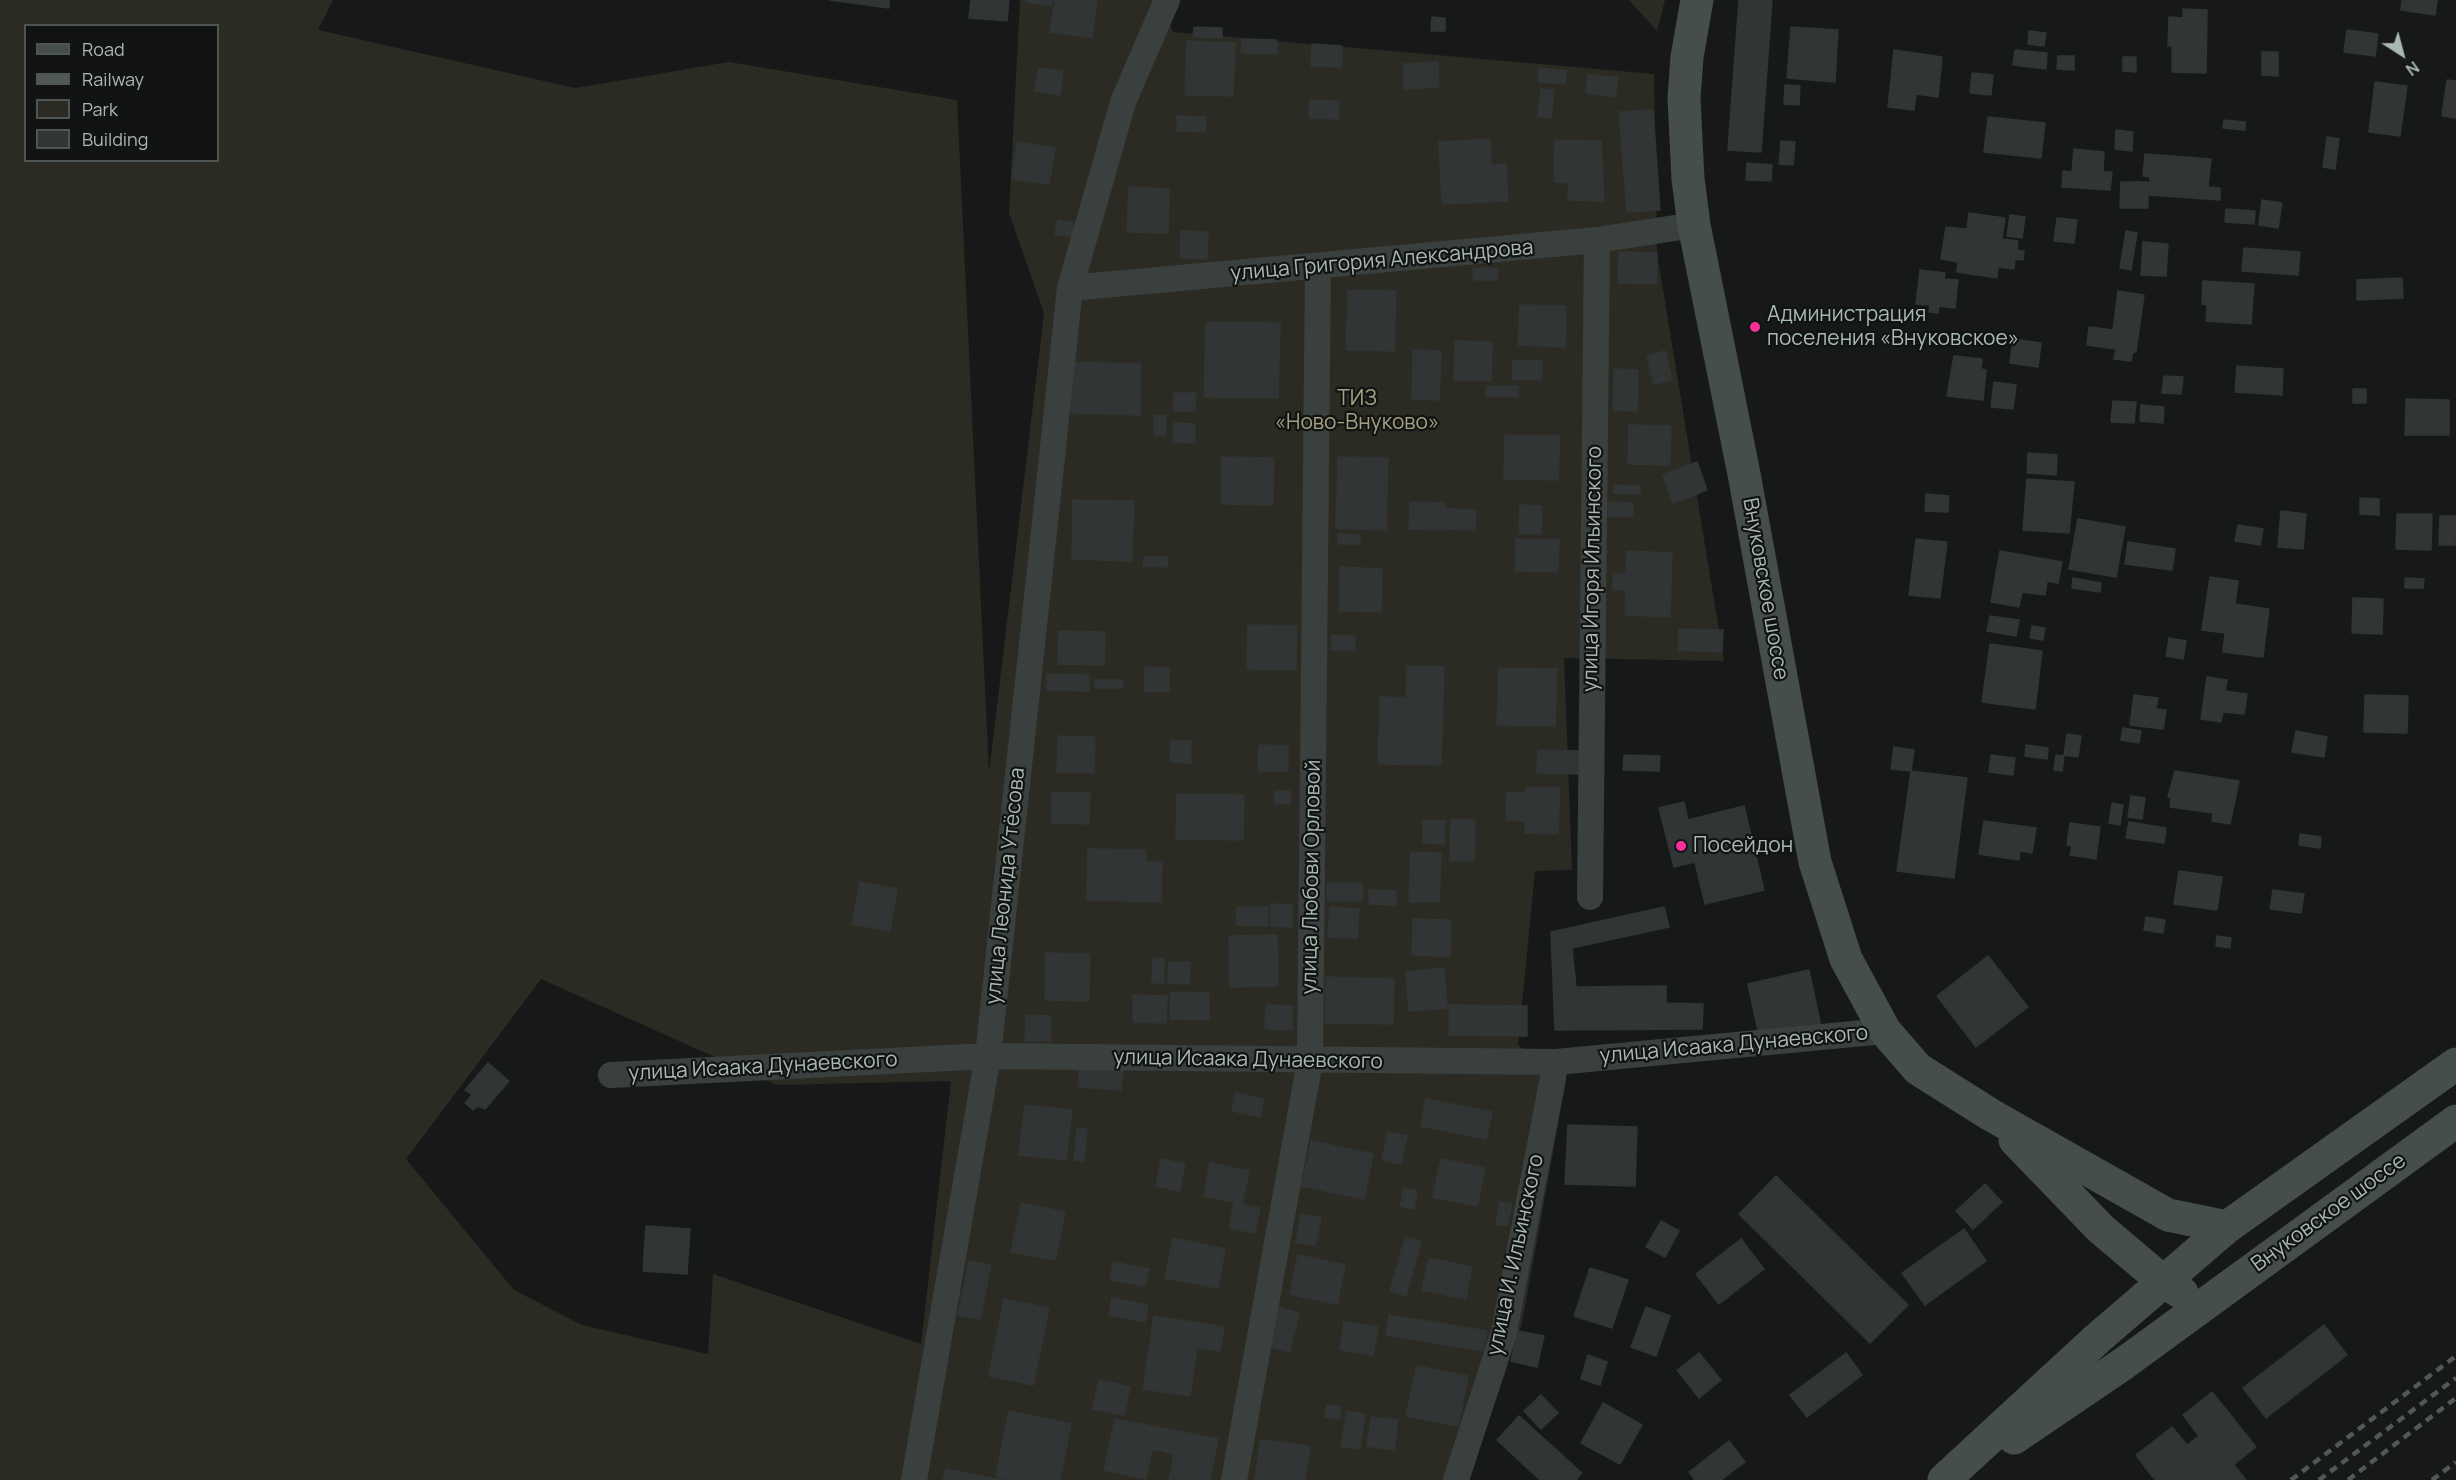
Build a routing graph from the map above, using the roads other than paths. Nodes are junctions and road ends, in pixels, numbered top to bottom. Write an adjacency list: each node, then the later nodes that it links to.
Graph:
1 (1167, 0): 6 (street, улица Леонида Утёсова)
2 (1697, 0): 3 (main road, Внуковское шоссе)
3 (1694, 225): 4 (street, улица Григория Александрова); 8 (main road, Внуковское шоссе)
4 (1597, 240): 5 (street, улица Григория Александрова); 7 (street, улица Игоря Ильинского)
5 (1318, 267): 6 (street, улица Григория Александрова); 10 (street, улица Любови Орловой)
6 (1070, 288): 9 (street, улица Леонида Утёсова)
7 (1590, 897)
8 (1885, 1030): 11 (street, улица Исаака Дунаевского); 14 (main road, Внуковское шоссе)
9 (988, 1056): 10 (street, улица Исаака Дунаевского); 13 (street, улица Исаака Дунаевского); 21 (street, улица Леонида Утёсова)
10 (1311, 1061): 11 (street, улица Исаака Дунаевского); 22 (street, улица Любови Орловой)
11 (1556, 1062): 23 (street, улица И. Ильинского)
12 (2456, 1064): 17 (main road)
13 (611, 1075)
14 (1991, 1115): 16 (main road, Внуковское шоссе); 19 (main road, Внуковское шоссе)
15 (2456, 1120): 20 (main road, Внуковское шоссе)
16 (2168, 1215): 17 (main road, Внуковское шоссе); 18 (main road)
17 (2227, 1227): 18 (main road)
18 (2191, 1260): 19 (main road); 20 (main road)
19 (2165, 1282): 20 (main road, Внуковское шоссе); 24 (main road)
20 (2202, 1306): 25 (main road)
21 (914, 1480)
22 (1234, 1480)
23 (1456, 1480)
24 (1944, 1480)
25 (1951, 1480)

